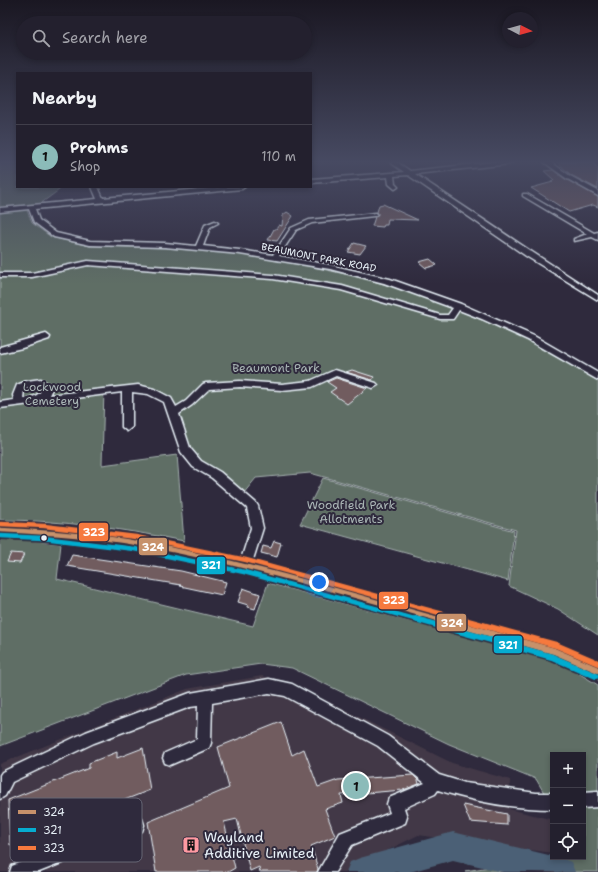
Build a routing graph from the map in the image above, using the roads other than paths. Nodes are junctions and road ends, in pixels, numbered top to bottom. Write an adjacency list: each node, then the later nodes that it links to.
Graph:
1 (64, 203): 4 (street)
2 (453, 203): 13 (street)
3 (539, 203): 8 (street)
4 (31, 206): 5 (street); 10 (street, BEAUMONT PARK ROAD)
5 (0, 210)
6 (374, 214): 11 (street)
7 (216, 223): 10 (street)
8 (596, 235): 9 (street)
9 (576, 240)
10 (199, 248): 11 (street, BEAUMONT PARK ROAD)
11 (275, 257): 14 (street, BEAUMONT PARK ROAD)
12 (0, 275): 14 (street)
13 (598, 298)
14 (458, 306): 17 (street, BEAUMONT PARK ROAD)
15 (46, 337): 16 (street)
16 (0, 350)
17 (598, 377)
18 (374, 385): 23 (street)
19 (127, 389): 20 (street); 23 (street); 24 (street)
20 (38, 399): 21 (street); 21 (street)
21 (19, 402): 22 (street)
22 (0, 405)
23 (174, 412): 26 (street)
24 (127, 428)
25 (0, 530): 26 (main road)
26 (245, 566): 27 (main road)
27 (598, 670)
28 (205, 697): 29 (street); 30 (street); 31 (street)
29 (170, 758)
30 (435, 781): 34 (street); 37 (street)
31 (0, 791)
32 (598, 798): 33 (street)
33 (586, 800)
34 (550, 801)
35 (43, 862): 36 (street)
36 (18, 872)
37 (326, 872)

